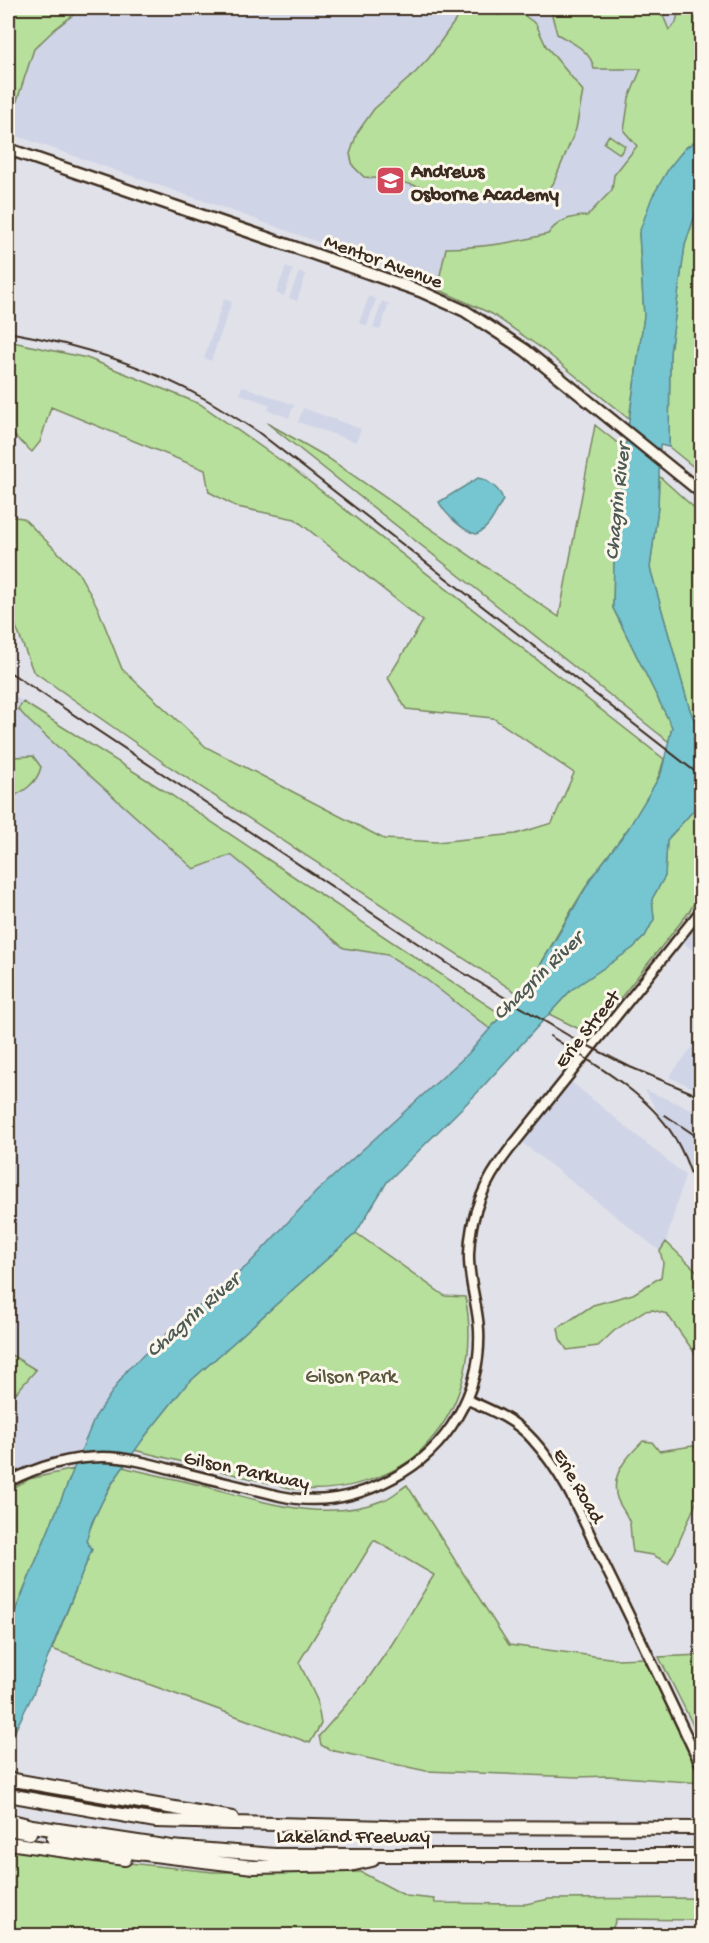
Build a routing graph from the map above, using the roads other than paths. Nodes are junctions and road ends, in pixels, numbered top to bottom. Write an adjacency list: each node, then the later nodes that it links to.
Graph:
1 (8, 149): 2 (main road, Mentor Avenue)
2 (699, 491)
3 (702, 909): 4 (street, Erie Street)
4 (468, 1400): 5 (street, Gilson Parkway); 6 (street, Erie Road)
5 (8, 1482)
6 (702, 1768)
7 (8, 1779): 10 (highway)
8 (8, 1795): 10 (highway, Lakeland Freeway)
9 (8, 1820): 14 (highway, Lakeland Freeway)
10 (260, 1825): 11 (highway, Lakeland Freeway)
11 (702, 1828)
12 (8, 1829): 16 (highway)
13 (8, 1843): 16 (highway)
14 (400, 1855): 15 (highway, Lakeland Freeway); 16 (highway)
15 (702, 1855)
16 (253, 1867)

